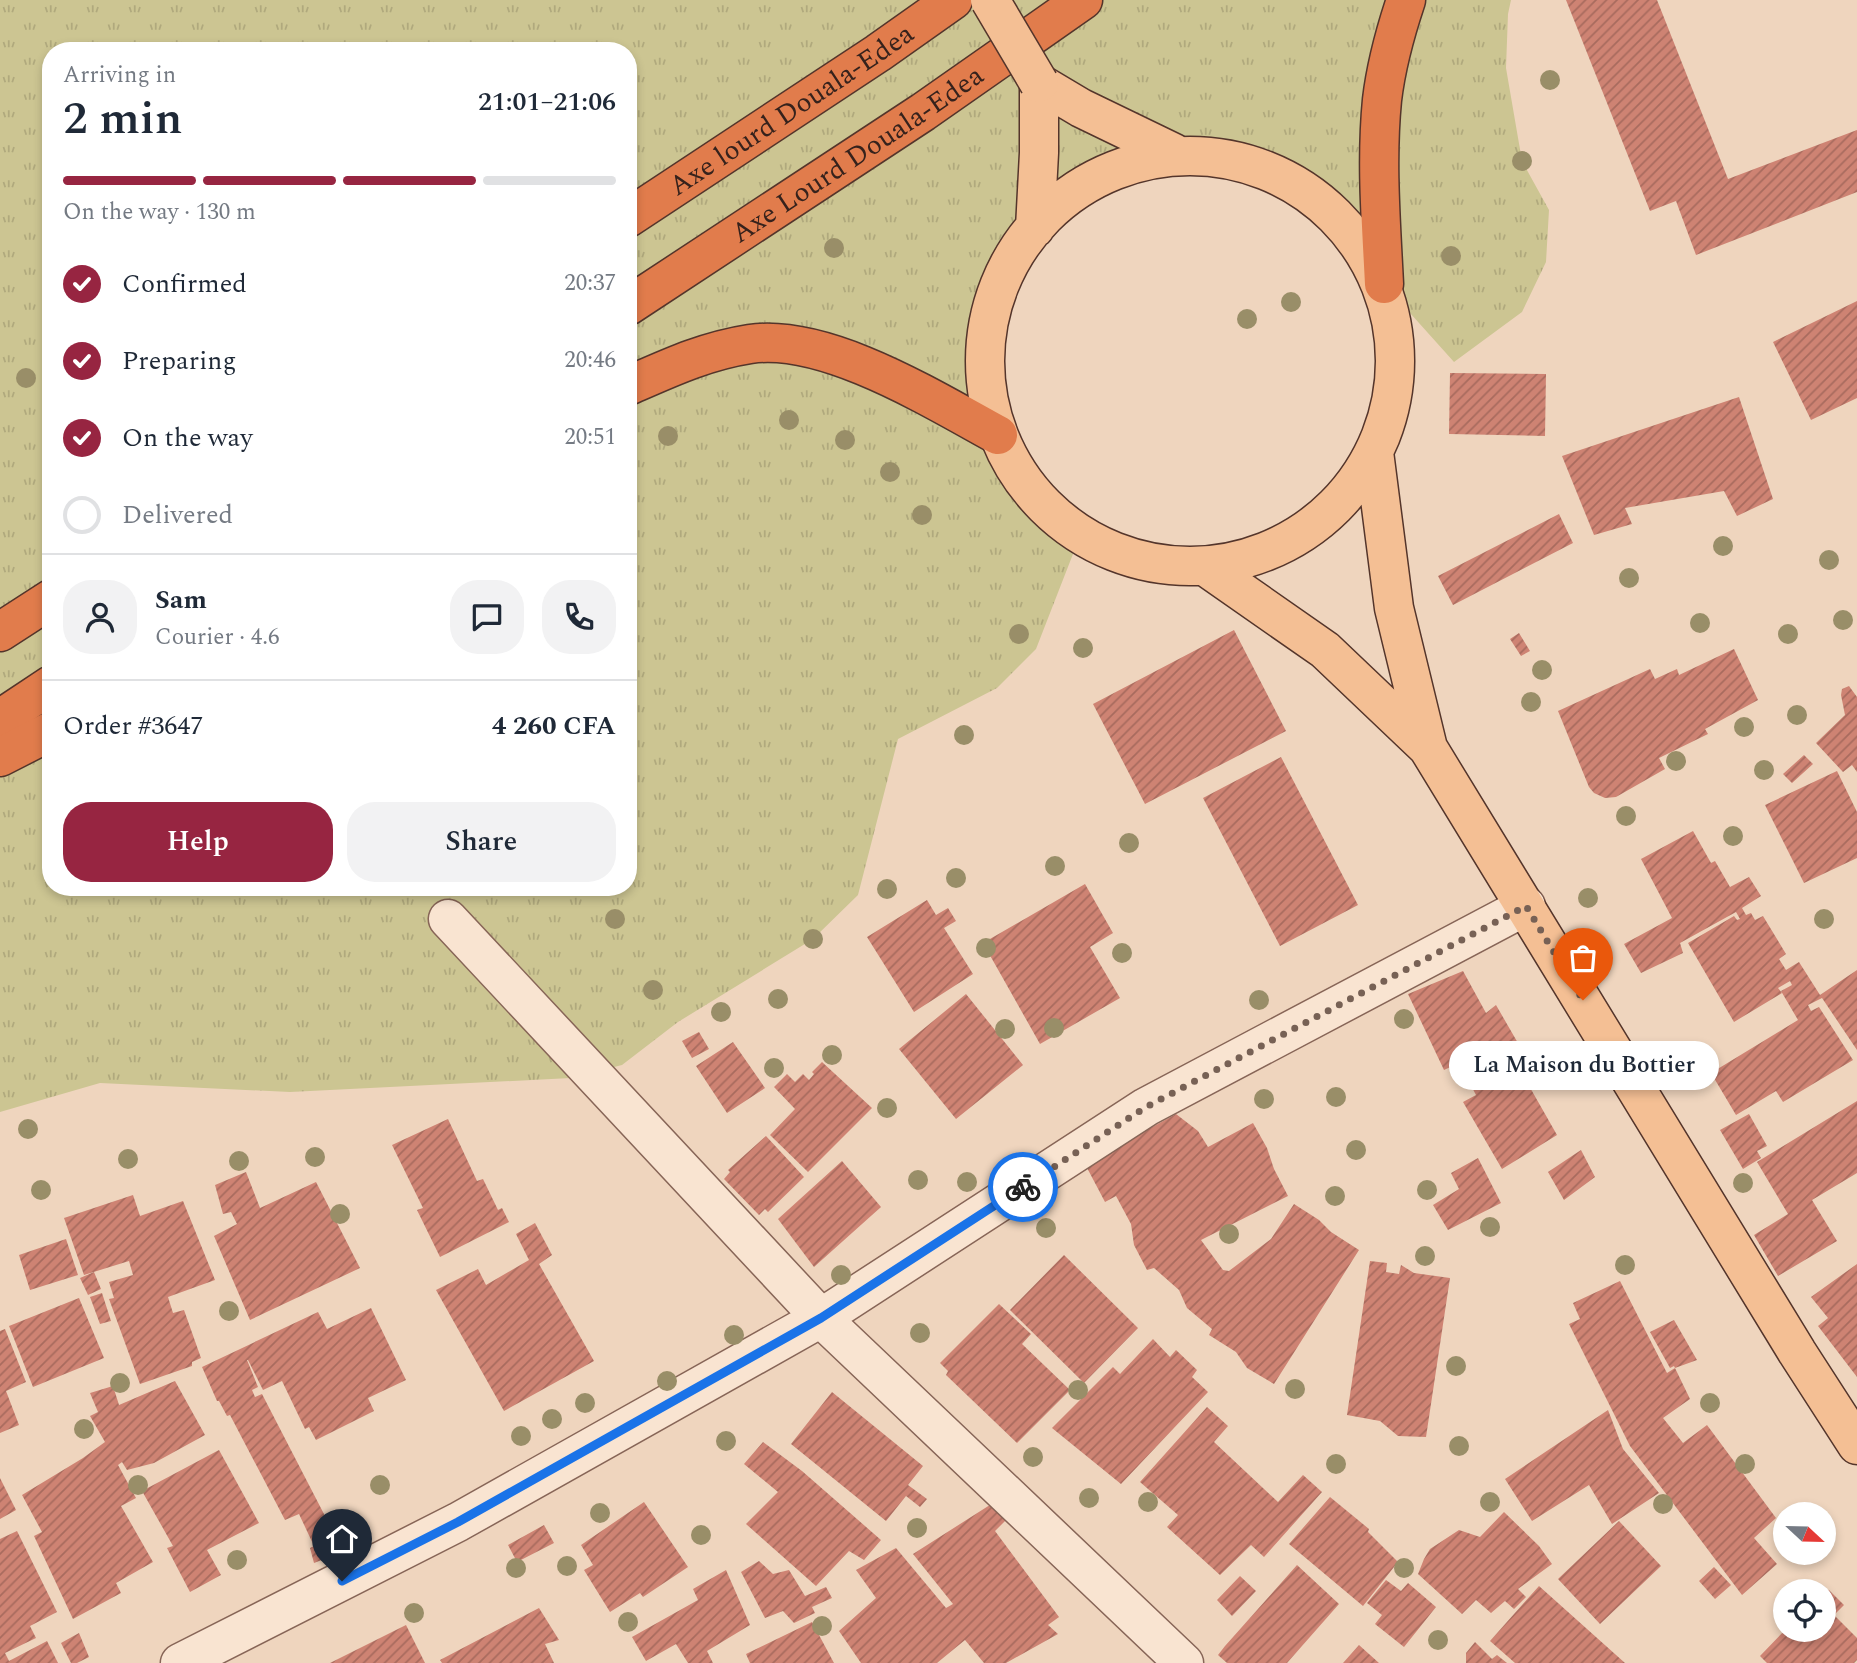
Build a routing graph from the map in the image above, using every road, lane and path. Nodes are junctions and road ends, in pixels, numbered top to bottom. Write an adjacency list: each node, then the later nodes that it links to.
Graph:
1 (953, 0): 7 (highway, Axe lourd Douala-Edea)
2 (990, 0): 5 (main road, bridge)
3 (1083, 0): 10 (highway, Axe Lourd Douala-Edea)
4 (1406, 0): 9 (highway)
5 (1039, 83): 6 (main road); 8 (main road)
6 (1174, 153): 8 (main road); 9 (main road)
7 (637, 212)
8 (1035, 228): 12 (main road)
9 (1384, 284): 13 (main road)
10 (637, 300)
11 (637, 382): 12 (highway)
12 (998, 435): 14 (main road)
13 (1374, 452): 14 (main road); 20 (main road)
14 (1206, 567): 20 (main road)
15 (42, 605): 16 (highway)
16 (0, 632)
17 (42, 691): 18 (highway)
18 (0, 719)
19 (42, 736): 21 (highway)
20 (1428, 748): 22 (main road)
21 (0, 757)
22 (1526, 906): 24 (street); 25 (main road)
23 (448, 919): 24 (street)
24 (821, 1318): 26 (street); 27 (street)
25 (1857, 1445)
26 (1171, 1660)
27 (180, 1663)

